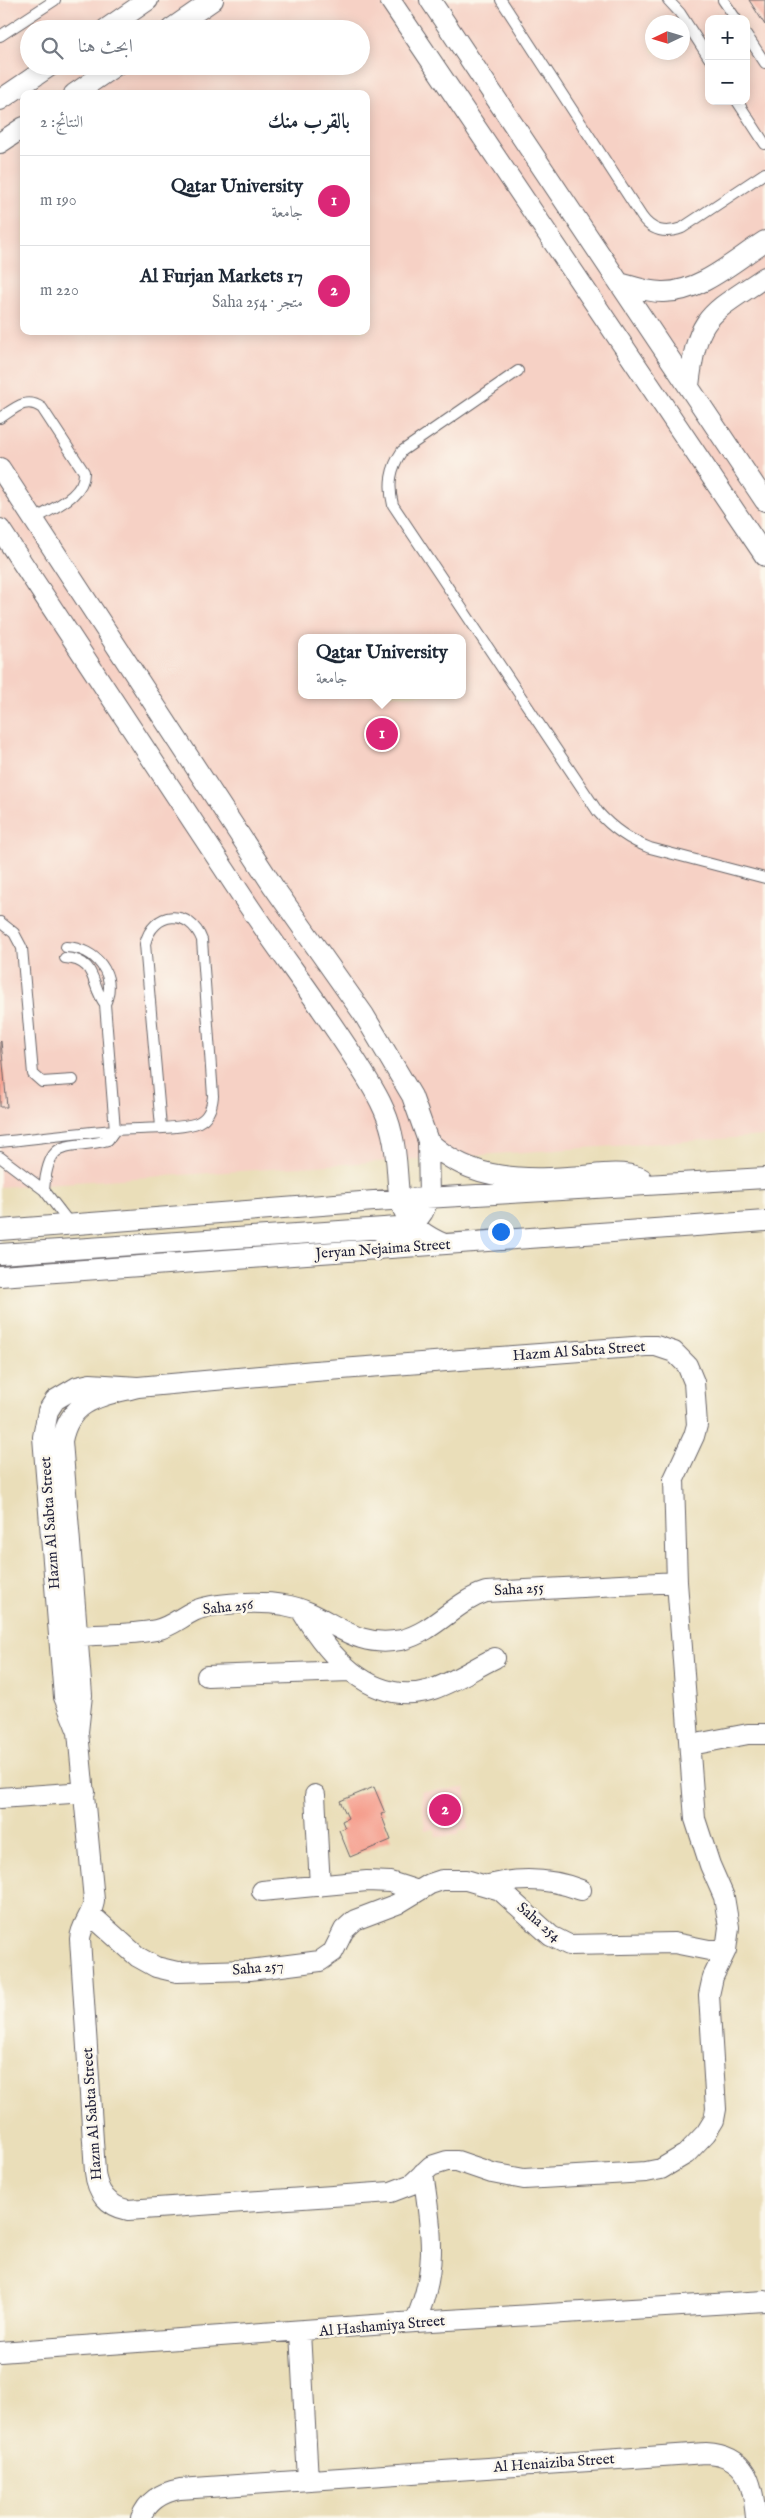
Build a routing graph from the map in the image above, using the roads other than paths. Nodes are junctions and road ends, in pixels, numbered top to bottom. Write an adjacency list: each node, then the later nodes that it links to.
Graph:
1 (55, 0): 10 (lane)
2 (148, 0): 11 (street)
3 (214, 0): 12 (street)
4 (390, 0): 28 (street)
5 (430, 0): 27 (street)
6 (501, 0): 26 (lane)
7 (668, 0): 16 (lane)
8 (724, 0): 9 (lane)
9 (733, 15)
10 (24, 20)
11 (119, 20)
12 (184, 20)
13 (20, 23): 14 (lane)
14 (0, 36)
15 (750, 40): 17 (lane)
16 (705, 52)
17 (765, 63)
18 (37, 75): 21 (street)
19 (102, 75): 20 (street)
20 (80, 90)
21 (0, 100)
22 (740, 105): 25 (lane)
23 (20, 130): 24 (street)
24 (0, 143)
25 (765, 144)
26 (765, 173)
27 (564, 200): 28 (street); 31 (street)
28 (537, 219): 39 (street)
29 (765, 240): 31 (street)
30 (765, 277): 33 (street)
31 (620, 283): 33 (street)
32 (518, 371): 40 (lane)
33 (689, 386): 36 (street)
34 (0, 418): 37 (lane)
35 (0, 468): 37 (street)
36 (765, 501)
37 (35, 519): 41 (street)
38 (0, 529): 42 (street)
39 (765, 556)
40 (765, 878)
41 (273, 886): 42 (street); 50 (street)
42 (247, 903): 57 (street)
43 (0, 922): 47 (lane)
44 (66, 947): 46 (lane)
45 (65, 958): 46 (lane)
46 (105, 1004): 49 (lane)
47 (73, 1080)
48 (161, 1127): 48 (lane); 49 (lane)
49 (115, 1130): 51 (lane); 55 (lane)
50 (428, 1140): 54 (street); 56 (street)
51 (0, 1142)
52 (0, 1158): 55 (lane)
53 (765, 1178): 54 (street)
54 (654, 1185): 56 (street)
55 (44, 1190): 59 (lane)
56 (429, 1198): 57 (street); 60 (street)
57 (399, 1200): 59 (street); 60 (street)
58 (765, 1221): 62 (street, Jeryan Nejaima Street)
59 (72, 1225): 61 (street)
60 (413, 1226): 62 (street); 63 (street); 64 (street)
61 (0, 1230)
62 (444, 1244): 63 (street, Jeryan Nejaima Street)
63 (377, 1250): 65 (street, Jeryan Nejaima Street)
64 (0, 1254)
65 (0, 1276)
66 (138, 1387): 67 (street, Hazm Al Sabta Street); 68 (street, Hazm Al Sabta Street); 70 (street, Hazm Al Sabta Street)
67 (45, 1424): 68 (street); 69 (street, Hazm Al Sabta Street)
68 (64, 1428): 69 (street, Hazm Al Sabta Street)
69 (59, 1529): 71 (street, Hazm Al Sabta Street)
70 (677, 1582): 74 (street, Saha 255); 80 (street, Hazm Al Sabta Street)
71 (65, 1599): 73 (street, Hazm Al Sabta Street); 78 (street, Hazm Al Sabta Street)
72 (300, 1609): 73 (street, Saha 256); 74 (street, Saha 256); 76 (street)
73 (77, 1636): 78 (street, Hazm Al Sabta Street)
74 (376, 1641)
75 (495, 1658): 76 (street)
76 (350, 1670): 77 (street)
77 (206, 1676)
78 (78, 1732): 81 (street, Hazm Al Sabta Street)
79 (765, 1734): 80 (street)
80 (690, 1745): 90 (street, Hazm Al Sabta Street)
81 (85, 1792): 83 (street); 89 (street, Hazm Al Sabta Street)
82 (315, 1795): 85 (street)
83 (0, 1798)
84 (489, 1885): 86 (street); 88 (street, Saha 254); 90 (street, Saha 254)
85 (320, 1886): 87 (street); 88 (street)
86 (581, 1890)
87 (262, 1891)
88 (418, 1891): 89 (street, Saha 257)
89 (90, 1914): 91 (street, Hazm Al Sabta Street)
90 (726, 1950): 91 (street, Hazm Al Sabta Street)
91 (423, 2173): 93 (street)
92 (765, 2301): 93 (street, Al Hashamiya Street)
93 (415, 2322): 94 (street, Al Hashamiya Street)
94 (300, 2332): 95 (street, Al Hashamiya Street); 96 (street)
95 (0, 2352)
96 (308, 2480): 97 (street, Al Henaiziba Street); 98 (street, Al Henaiziba Street)
97 (141, 2518)
98 (756, 2518)

